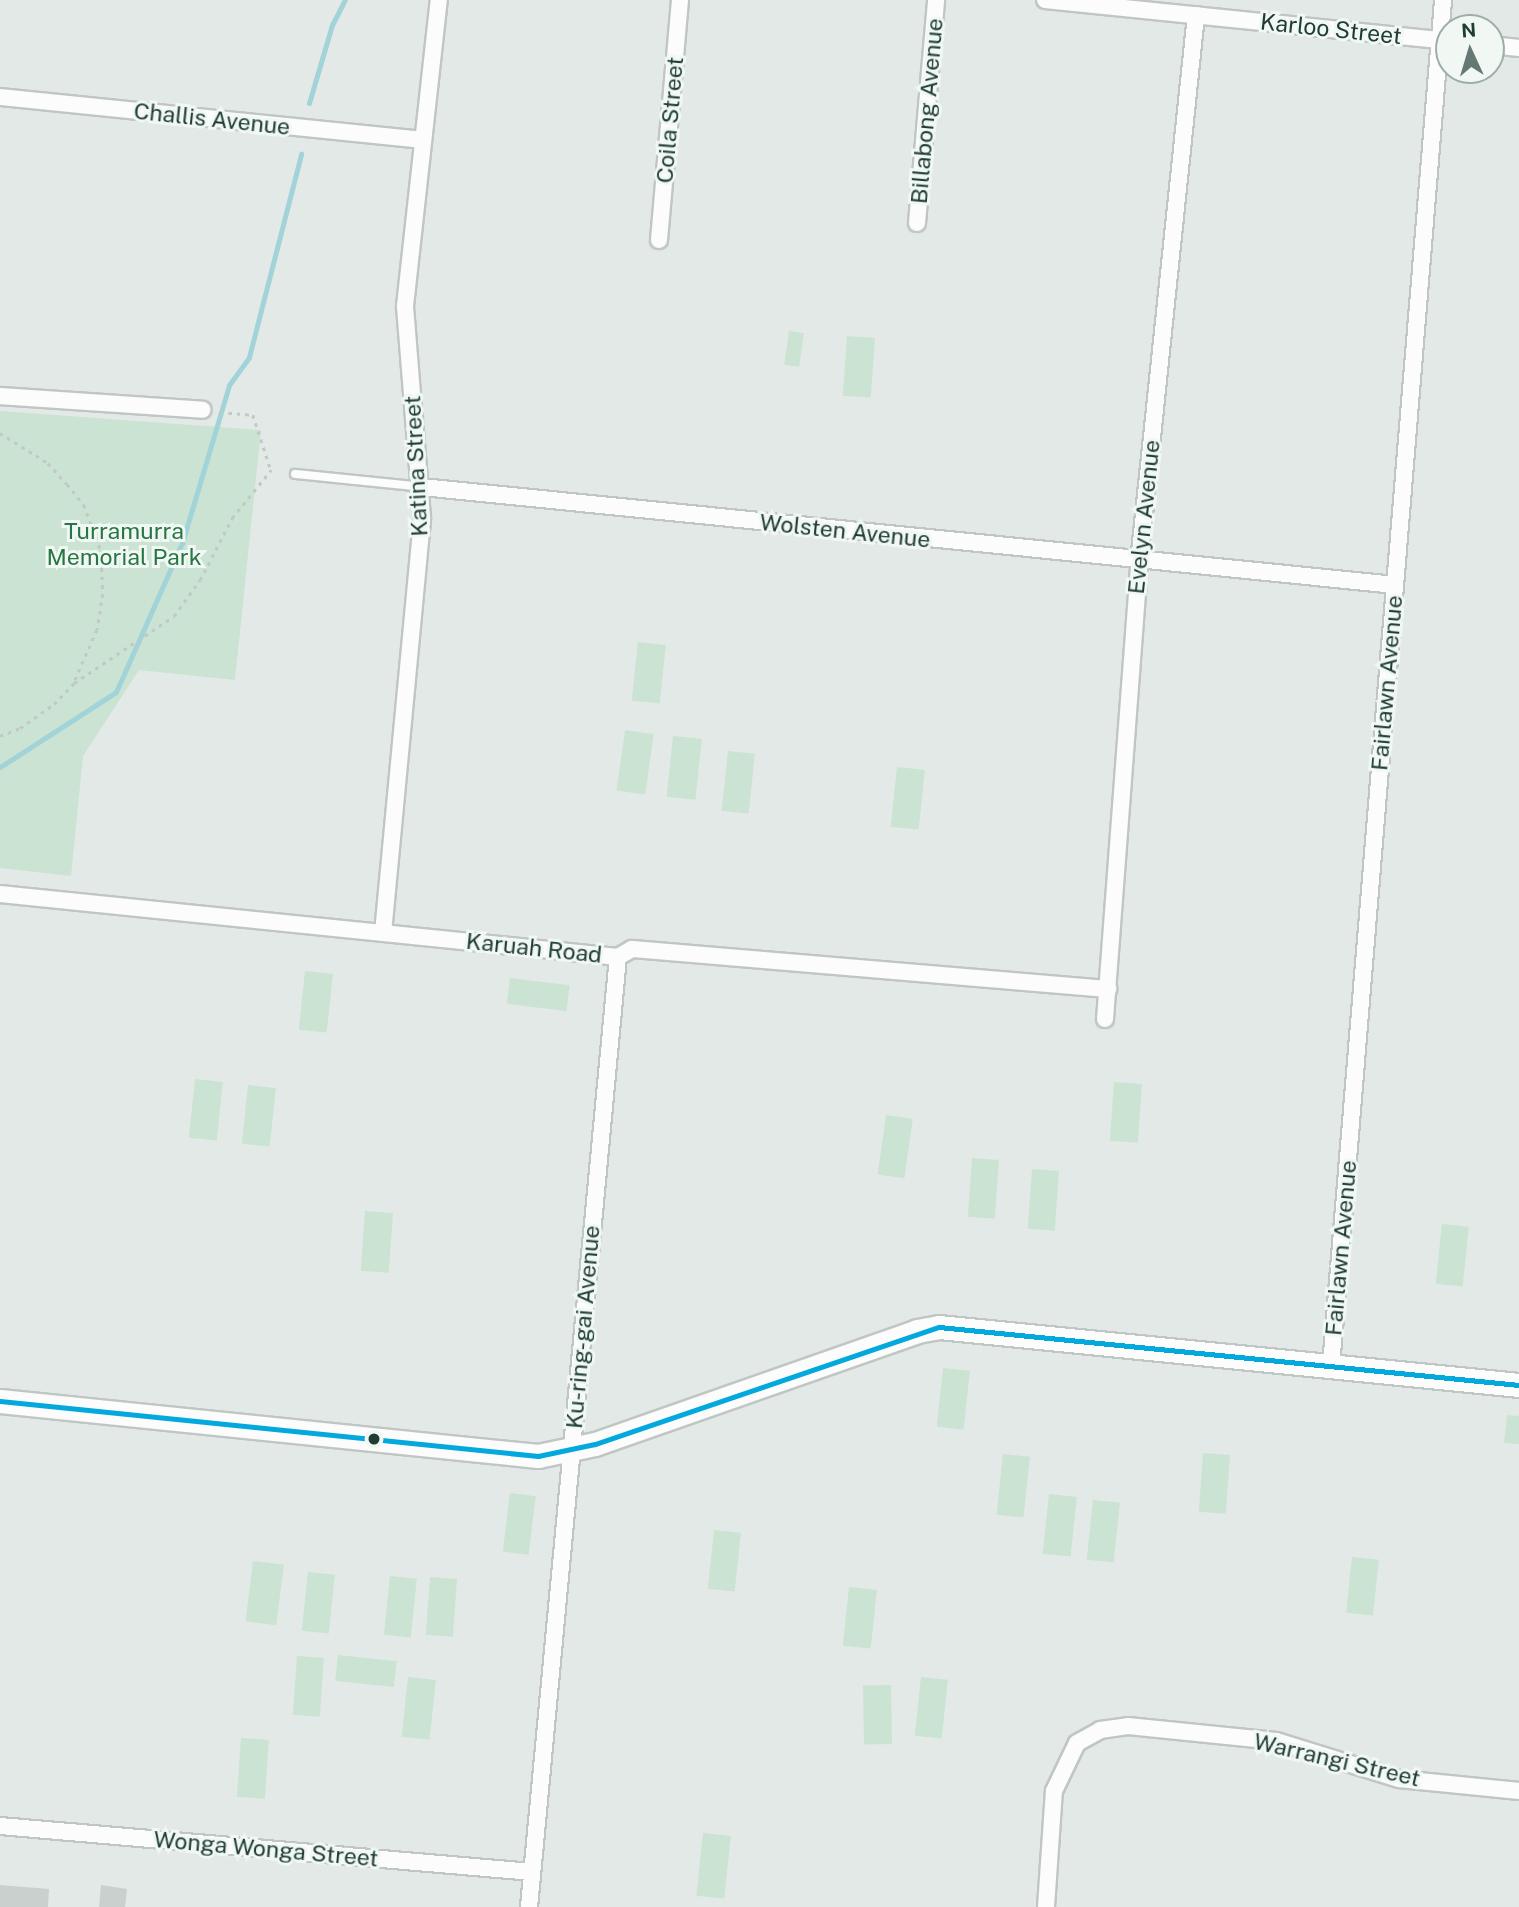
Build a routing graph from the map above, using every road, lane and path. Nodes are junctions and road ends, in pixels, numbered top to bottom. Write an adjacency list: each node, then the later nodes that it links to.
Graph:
1 (439, 0): 9 (street, Katina Street)
2 (680, 0): 11 (street, Coila Street)
3 (936, 0): 10 (street, Billabong Avenue)
4 (1045, 0): 5 (street, Karloo Street)
5 (1196, 15): 6 (street, Karloo Street); 17 (street, Evelyn Avenue)
6 (1435, 39)
7 (1441, 84): 18 (street, Fairlawn Avenue)
8 (0, 97): 9 (street, Challis Avenue)
9 (423, 140): 16 (street, Katina Street)
10 (917, 223)
11 (659, 240)
12 (0, 396): 13 (street)
13 (209, 411): 19 (path)
14 (0, 433): 19 (path)
15 (295, 474): 16 (lane, Wolsten Avenue)
16 (422, 487): 17 (street, Wolsten Avenue); 22 (street, Katina Street)
17 (1139, 562): 18 (street, Wolsten Avenue); 24 (street, Evelyn Avenue)
18 (1395, 585): 26 (street, Fairlawn Avenue)
19 (74, 683): 20 (path)
20 (0, 736)
21 (0, 894): 22 (street, Karuah Road)
22 (383, 933): 23 (street, Karuah Road)
23 (618, 957): 24 (street, Karuah Road); 29 (street, Ku-ring-gai Avenue)
24 (1108, 989): 25 (street, Evelyn Avenue)
25 (1105, 1019)
26 (1331, 1366): 27 (street); 29 (street)
27 (1519, 1385)
28 (0, 1401): 29 (street)
29 (571, 1451): 32 (street, Ku-ring-gai Avenue)
30 (1519, 1791): 34 (street, Warrangi Street)
31 (0, 1826): 32 (street, Wonga Wonga Street)
32 (532, 1872): 33 (street, Ku-ring-gai Avenue)
33 (529, 1907)
34 (1046, 1907)

